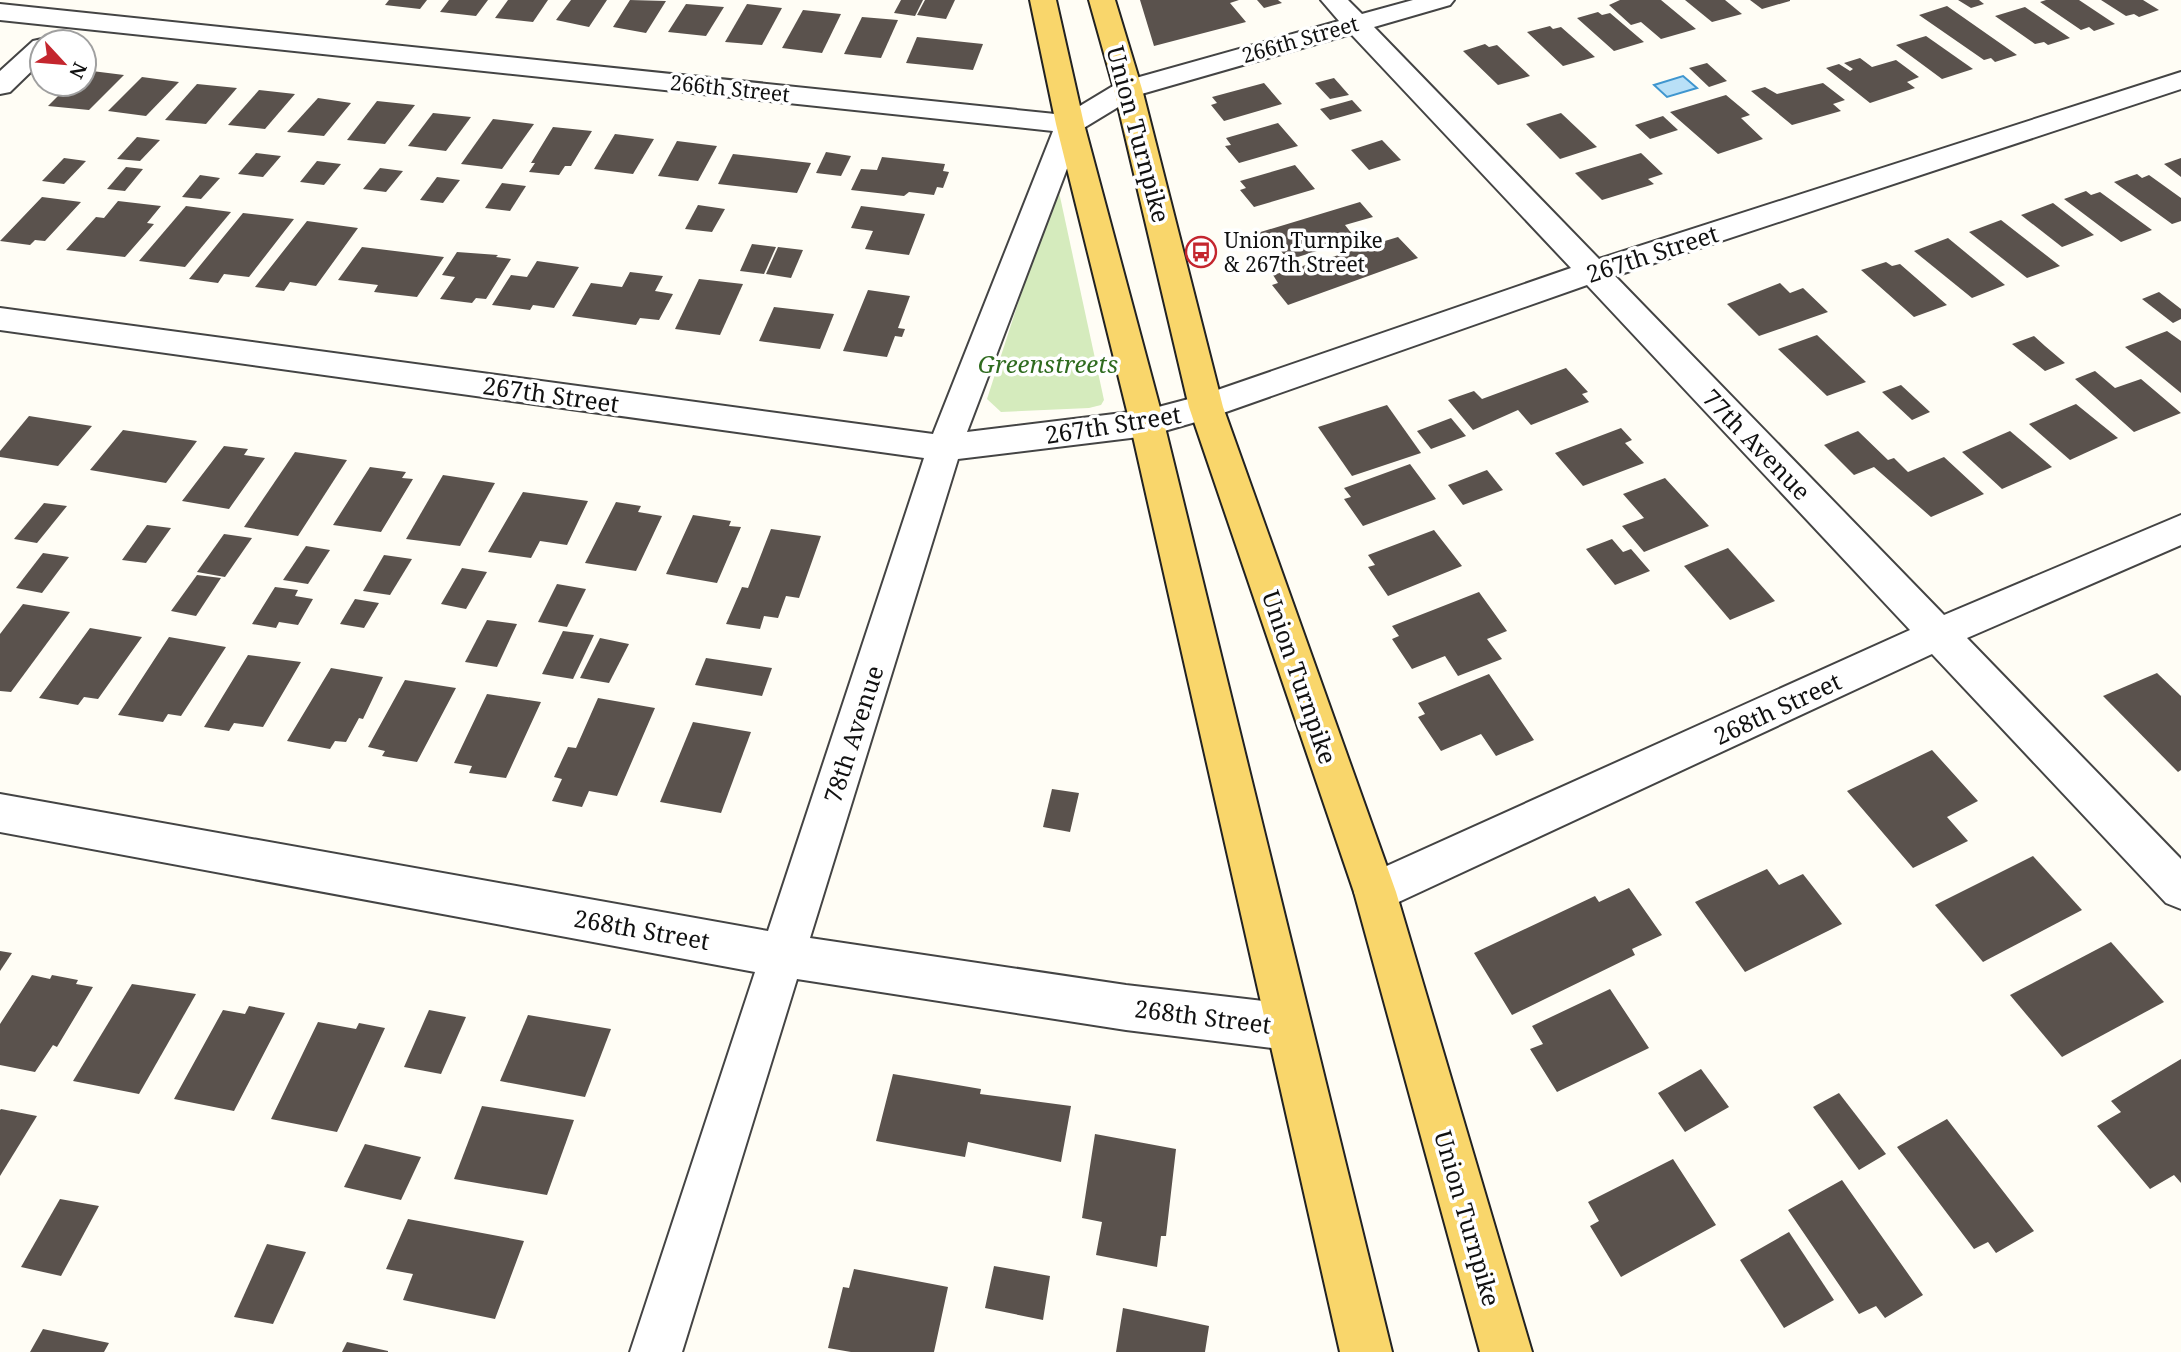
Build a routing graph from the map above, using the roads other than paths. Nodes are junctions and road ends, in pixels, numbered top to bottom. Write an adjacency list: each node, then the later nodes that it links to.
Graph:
1 (92, 0): 7 (street)
2 (1043, 0): 13 (main road)
3 (1101, 0): 12 (main road, Union Turnpike)
4 (1441, 0): 5 (street, 266th Street)
5 (1345, 11): 12 (street, 266th Street); 14 (street, 77th Avenue)
6 (0, 12): 7 (street, 266th Street)
7 (71, 20): 8 (street); 13 (street, 266th Street)
8 (62, 28)
9 (28, 60): 11 (street)
10 (2181, 80): 14 (street, 267th Street)
11 (0, 86)
12 (1128, 89): 13 (street, 266th Street); 16 (main road, Union Turnpike)
13 (1070, 124): 17 (main road); 18 (street, 78th Avenue)
14 (1593, 272): 16 (street, 267th Street); 20 (street, 77th Avenue)
15 (0, 319): 18 (street, 267th Street)
16 (1206, 407): 17 (street, 267th Street); 23 (main road, Union Turnpike)
17 (1147, 423): 18 (street, 267th Street); 25 (main road)
18 (944, 448): 24 (street, 78th Avenue)
19 (2181, 529): 20 (street, 268th Street)
20 (1938, 634): 22 (street, 77th Avenue); 23 (street, 268th Street)
21 (0, 813): 24 (street, 268th Street)
22 (2181, 889)
23 (1375, 892): 28 (main road, Union Turnpike)
24 (783, 955): 25 (street, 268th Street); 26 (street, 78th Avenue)
25 (1288, 1027): 27 (main road)
26 (656, 1352)
27 (1366, 1352)
28 (1506, 1352)

